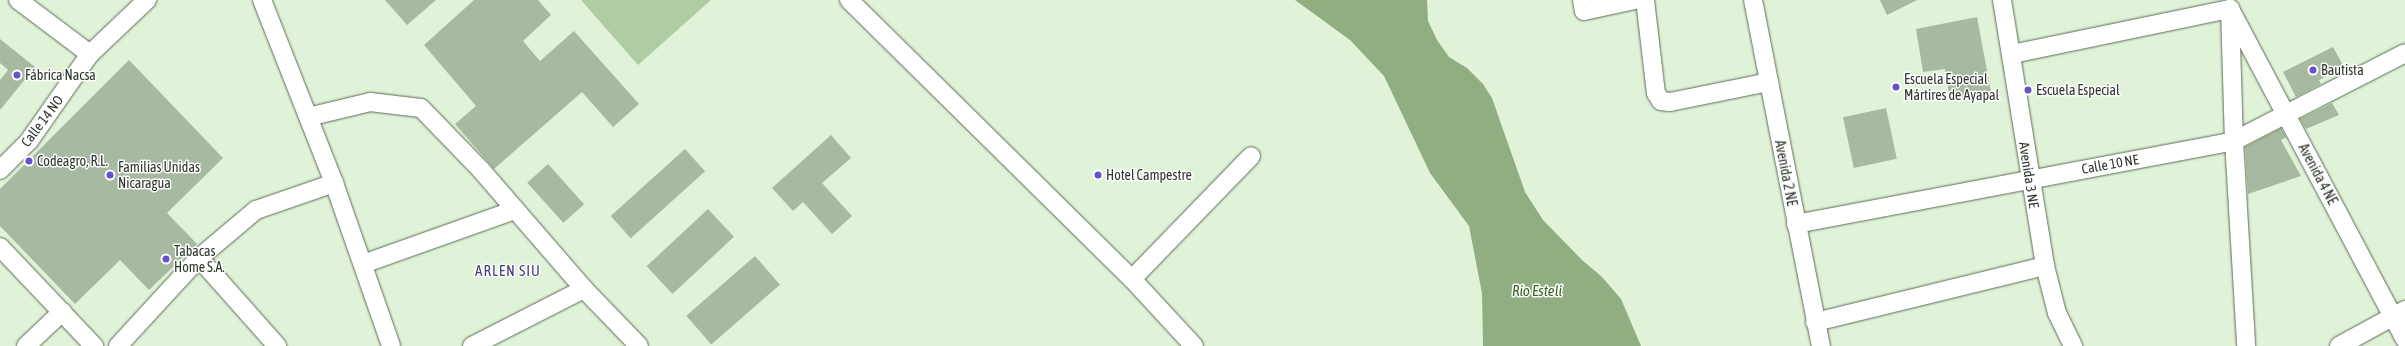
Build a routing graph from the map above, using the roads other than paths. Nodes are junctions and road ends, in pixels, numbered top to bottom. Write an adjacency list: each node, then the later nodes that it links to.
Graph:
1 (18, 0): 12 (street)
2 (147, 0): 12 (street, Calle 14 NO)
3 (262, 0): 16 (street)
4 (850, 0): 28 (street)
5 (1636, 0): 9 (street)
6 (1645, 0): 14 (street)
7 (1753, 0): 14 (street, Avenida 2 NE)
8 (2002, 0): 13 (street, Avenida 3 NE)
9 (1583, 5)
10 (2230, 5): 13 (street); 15 (street, Avenida 4 NE); 17 (street)
11 (2405, 53): 15 (street, Calle 10 NE)
12 (90, 54): 19 (street, Calle 14 NO)
13 (2012, 54): 20 (street, Avenida 3 NE)
14 (1769, 82): 23 (street, Avenida 2 NE)
15 (2287, 114): 17 (street, Calle 10 NE); 31 (street, Avenida 4 NE)
16 (308, 117): 21 (street); 22 (street)
17 (2234, 141): 20 (street, Calle 10 NE); 44 (street)
18 (1252, 156): 28 (street)
19 (0, 170)
20 (2029, 178): 23 (street, Calle 10 NE); 27 (street, Avenida 3 NE)
21 (334, 183): 25 (street); 26 (street)
22 (515, 210): 26 (street); 29 (street)
23 (1796, 224): 32 (street, Avenida 2 NE)
24 (0, 247): 30 (street)
25 (199, 258): 36 (street); 37 (street)
26 (363, 264): 38 (street)
27 (2045, 266): 32 (street); 43 (street, Avenida 3 NE)
28 (1132, 279): 41 (street)
29 (584, 289): 39 (street); 40 (street)
30 (62, 312): 34 (street); 35 (street)
31 (2399, 313): 33 (street, Avenida 4 NE); 45 (street)
32 (1814, 322): 42 (street, Avenida 2 NE)
33 (2405, 339)
34 (26, 346)
35 (94, 346)
36 (118, 346)
37 (277, 346)
38 (391, 346)
39 (472, 346)
40 (639, 346)
41 (1194, 346)
42 (1821, 346)
43 (2073, 346)
44 (2246, 346)
45 (2339, 346)

